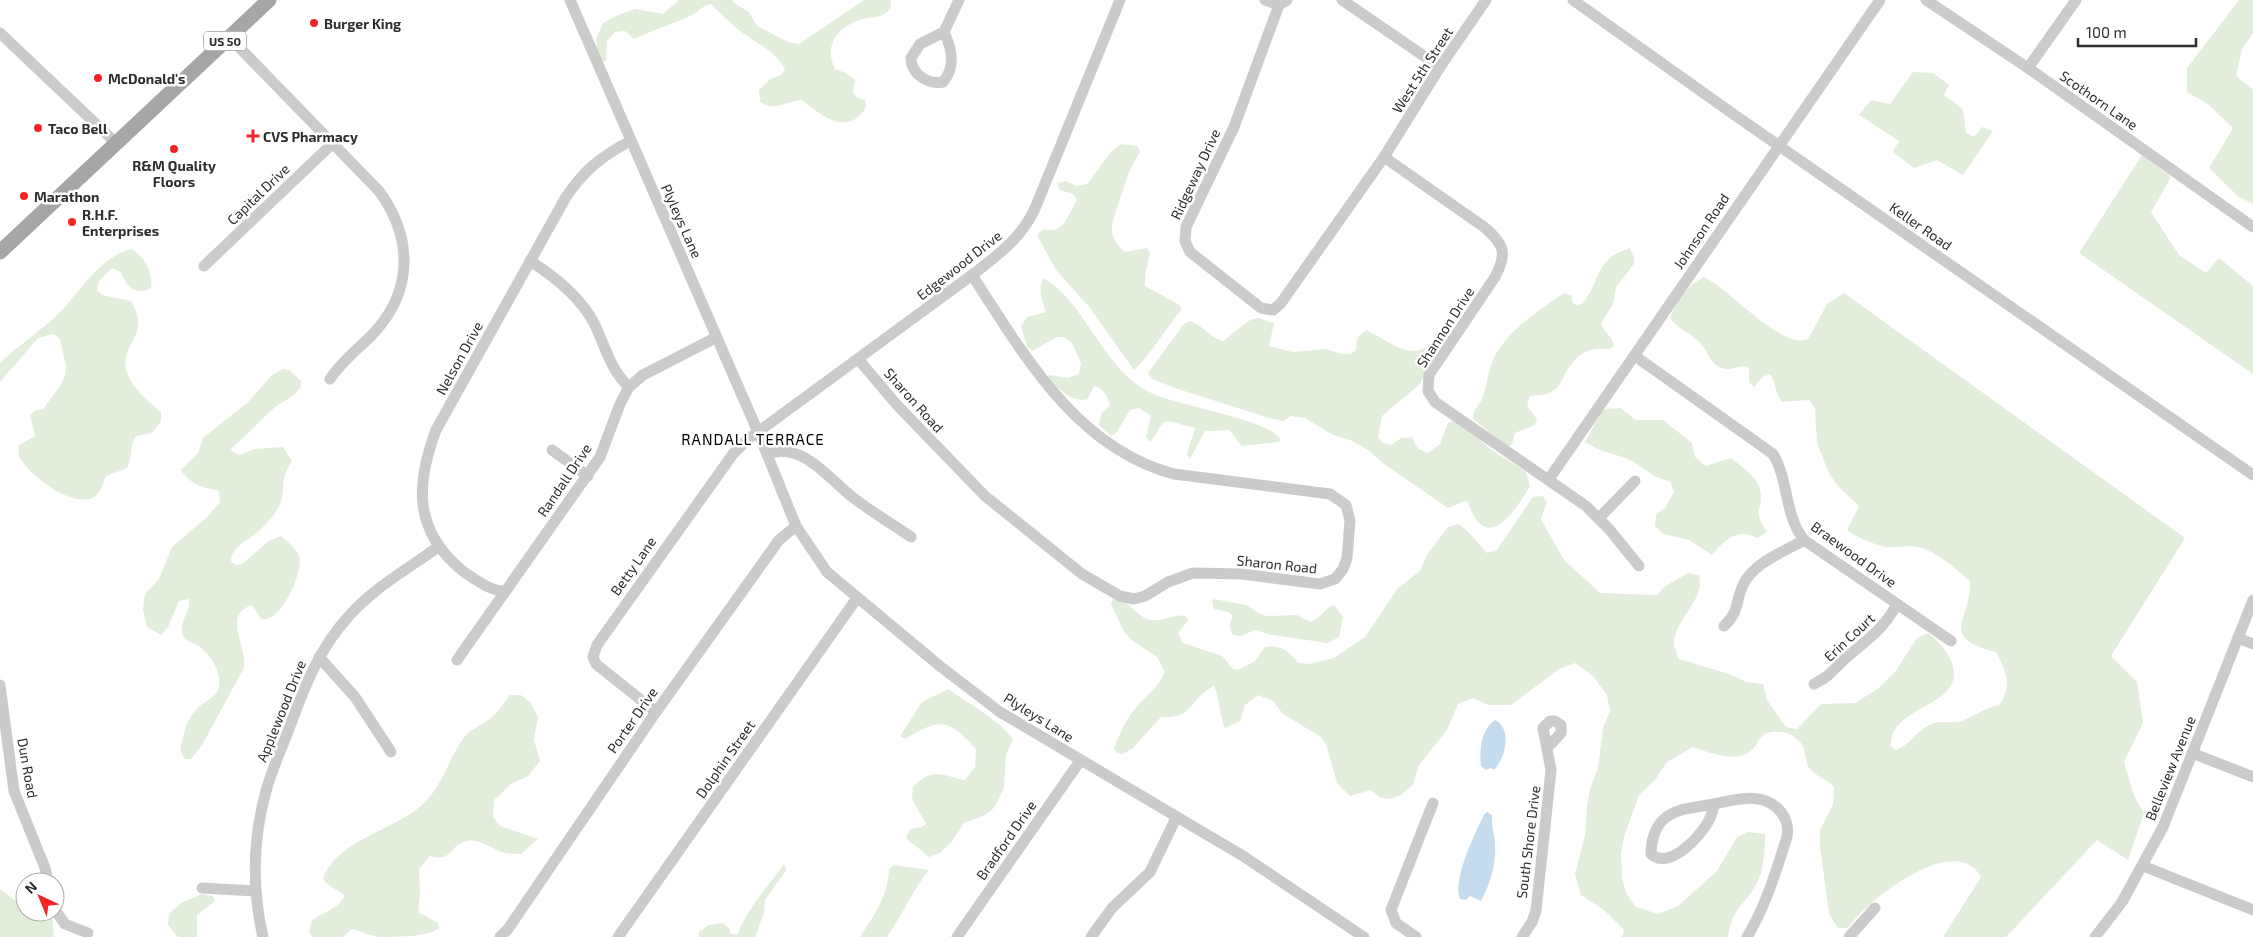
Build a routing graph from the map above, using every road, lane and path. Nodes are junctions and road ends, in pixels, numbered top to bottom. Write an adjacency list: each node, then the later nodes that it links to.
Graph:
1 (269, 0): 15 (main road, US 50)
2 (570, 0): 18 (street, Plyleys Lane)
3 (960, 0): 13 (street)
4 (1120, 0): 27 (street, Edgewood Drive)
5 (1265, 0): 12 (street)
6 (1342, 0): 16 (street)
7 (1486, 0): 16 (street, West 5th Street)
8 (1573, 0): 21 (street, Keller Road)
9 (1880, 0): 21 (street, Johnson Road)
10 (1926, 0): 17 (street, Scothorn Lane)
11 (2076, 0): 17 (street)
12 (1283, 2): 22 (street, Ridgeway Drive)
13 (944, 32): 13 (street)
14 (0, 33): 19 (street)
15 (229, 37): 19 (main road, US 50); 20 (street)
16 (1440, 67): 22 (street, West 5th Street)
17 (2028, 68): 23 (street, Scothorn Lane)
18 (630, 141): 25 (street, Nelson Drive); 28 (street, Plyleys Lane)
19 (115, 142): 24 (main road, US 50)
20 (332, 144): 26 (street, Capital Drive); 31 (street)
21 (1780, 146): 29 (street, Johnson Road); 36 (street, Keller Road)
22 (1384, 157): 38 (street, Shannon Drive)
23 (2253, 227)
24 (0, 252)
25 (530, 260): 32 (street); 44 (street, Nelson Drive)
26 (204, 266)
27 (972, 275): 30 (street, Edgewood Drive); 30 (street, Sharon Road)
28 (715, 338): 32 (street, Randall Drive); 33 (street, Plyleys Lane)
29 (1635, 356): 38 (street, Johnson Road); 43 (street, Braewood Drive)
30 (859, 360): 33 (street, Edgewood Drive)
31 (330, 379)
32 (629, 388): 37 (street, Randall Drive)
33 (758, 432): 35 (street, Plyleys Lane); 58 (street, Betty Lane)
34 (552, 450): 37 (street)
35 (767, 454): 41 (street, Plyleys Lane); 42 (street)
36 (2253, 475)
37 (588, 476): 46 (street, Randall Drive)
38 (1549, 479): 40 (street, Shannon Drive)
39 (1635, 480): 40 (street)
40 (1599, 518): 45 (street, Shannon Drive)
41 (796, 526): 47 (street, Plyleys Lane); 58 (street, Porter Drive)
42 (912, 537)
43 (1804, 540): 49 (street, Braewood Drive); 50 (street)
44 (438, 547): 46 (street, Nelson Drive); 54 (street, Applewood Drive)
45 (1639, 566)
46 (505, 591): 55 (street, Randall Drive)
47 (857, 598): 62 (street, Plyleys Lane); 77 (street, Dolphin Street)
48 (2253, 600): 51 (street, Belleview Avenue)
49 (1897, 604): 52 (street, Braewood Drive); 56 (street, Erin Court)
50 (1724, 626)
51 (2238, 638): 53 (street); 61 (street, Belleview Avenue)
52 (1951, 641)
53 (2253, 644)
54 (318, 657): 60 (street); 70 (street, Applewood Drive)
55 (457, 660)
56 (1814, 684)
57 (0, 685): 68 (street, Dun Road)
58 (656, 712): 76 (street, Porter Drive)
59 (1548, 747): 82 (street, South Shore Drive)
60 (391, 752)
61 (2192, 753): 63 (street); 67 (street, Belleview Avenue)
62 (1080, 761): 66 (street, Plyleys Lane); 78 (street, Bradford Drive)
63 (2253, 777)
64 (1433, 803): 81 (street)
65 (1714, 804): 65 (street); 83 (street)
66 (1176, 818): 79 (street); 80 (street, Plyleys Lane)
67 (2144, 866): 72 (street); 85 (street, Belleview Avenue)
68 (46, 872)
69 (202, 888): 70 (street)
70 (255, 891): 75 (street, Applewood Drive)
71 (1875, 908): 84 (street)
72 (2253, 910)
73 (64, 922): 74 (street)
74 (88, 933)
75 (263, 937)
76 (500, 937)
77 (618, 937)
78 (957, 937)
79 (1091, 937)
80 (1364, 937)
81 (1416, 937)
82 (1522, 937)
83 (1747, 937)
84 (1849, 937)
85 (2095, 937)

